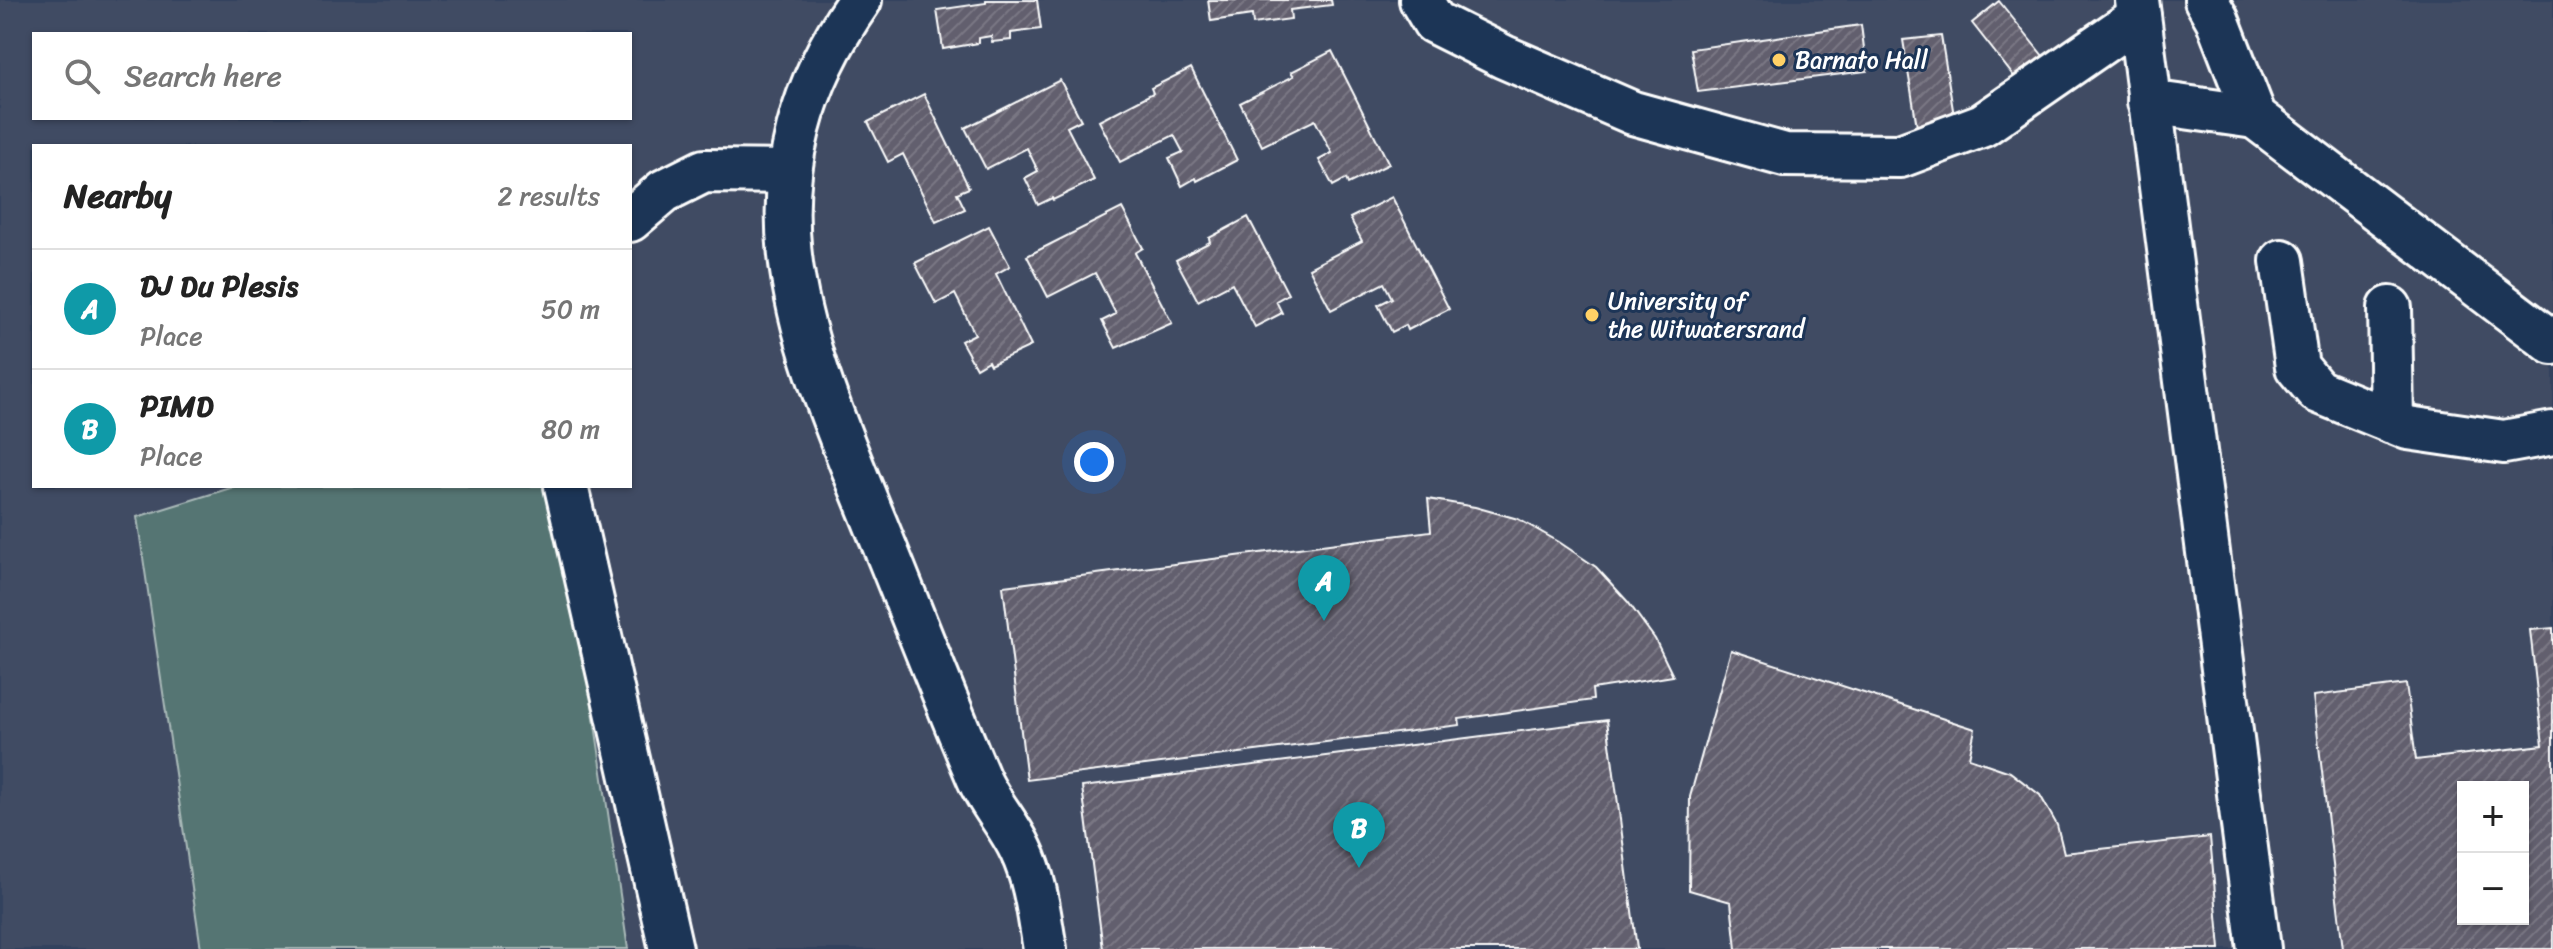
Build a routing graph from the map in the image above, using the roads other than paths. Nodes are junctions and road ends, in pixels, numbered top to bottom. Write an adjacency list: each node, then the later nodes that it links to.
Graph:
1 (860, 0): 7 (lane)
2 (1421, 0): 4 (lane)
3 (2206, 0): 6 (lane)
4 (2138, 8): 5 (lane)
5 (2149, 102): 6 (lane); 17 (lane)
6 (2255, 117): 11 (lane)
7 (790, 172): 8 (lane); 16 (lane)
8 (632, 218)
9 (2282, 261): 12 (lane)
10 (2390, 308): 12 (lane)
11 (2553, 343)
12 (2392, 422): 13 (lane)
13 (2553, 433)
14 (566, 488): 15 (lane)
15 (671, 949)
16 (1045, 949)
17 (2259, 949)

